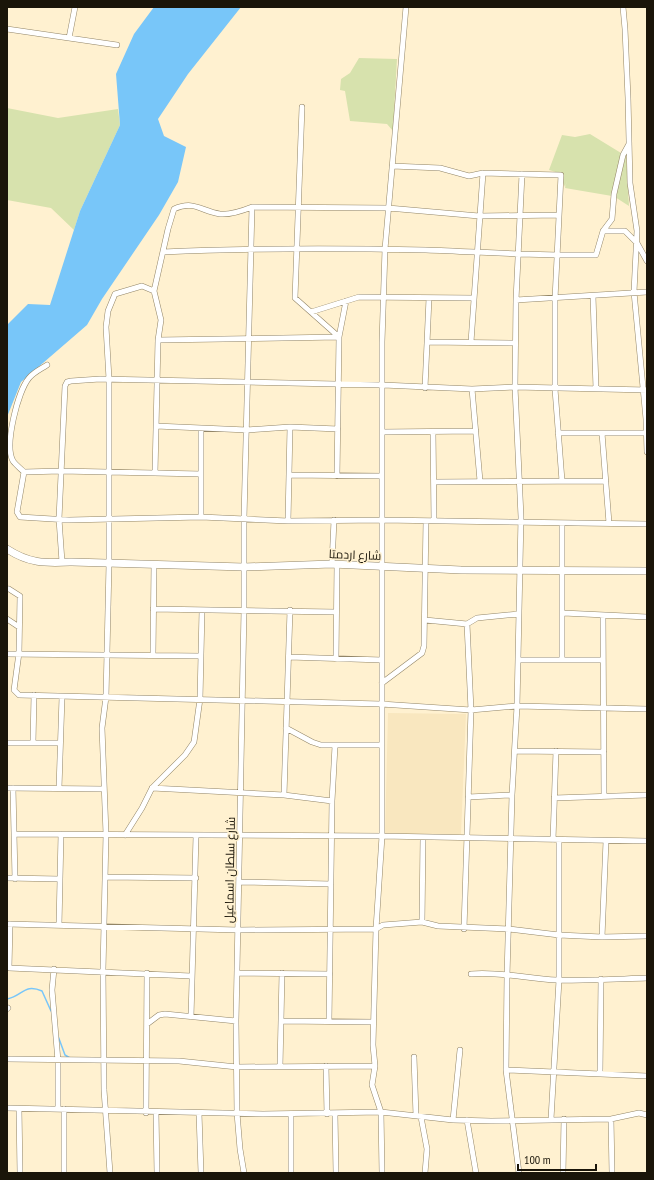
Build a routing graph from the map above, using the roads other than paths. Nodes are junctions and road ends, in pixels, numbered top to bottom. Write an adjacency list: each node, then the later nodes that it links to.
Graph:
1 (75, 7): 5 (street)
2 (406, 7): 9 (street)
3 (623, 7): 8 (street)
4 (7, 29): 5 (street)
5 (69, 38): 6 (street)
6 (117, 45)
7 (302, 107): 13 (street)
8 (629, 144): 18 (street); 19 (street)
9 (392, 166): 10 (street); 14 (street)
10 (483, 173): 11 (street); 17 (street)
11 (522, 174): 15 (street); 16 (street)
12 (252, 207): 13 (street); 20 (street, شارع سلطان اسماعيل); 23 (street)
13 (297, 208): 14 (street); 21 (street)
14 (388, 208): 17 (street); 22 (street)
15 (519, 215): 16 (street); 17 (street); 25 (street)
16 (559, 215): 26 (street)
17 (480, 216): 24 (street)
18 (603, 231): 19 (street); 26 (street)
19 (637, 243): 27 (street); 29 (street)
20 (249, 248): 21 (street); 23 (street); 40 (street, شارع سلطان اسماعيل)
21 (296, 248): 22 (street); 38 (street)
22 (385, 249): 24 (street); 32 (street)
23 (163, 252): 28 (street)
24 (477, 252): 25 (street); 34 (street)
25 (517, 255): 26 (street); 36 (street)
26 (557, 256): 35 (street)
27 (647, 261)
28 (154, 291): 41 (street); 46 (street)
29 (634, 292): 30 (street); 31 (street); 56 (street)
30 (647, 292)
31 (593, 296): 35 (street); 55 (street)
32 (384, 297): 33 (street); 37 (street); 50 (street)
33 (429, 298): 34 (street); 42 (street)
34 (474, 298): 43 (street)
35 (555, 299): 36 (street); 54 (street)
36 (516, 300): 44 (street)
37 (346, 301): 38 (street); 39 (street)
38 (311, 312): 39 (street)
39 (340, 338): 40 (street); 49 (street)
40 (249, 339): 41 (street); 48 (street, شارع سلطان اسماعيل)
41 (158, 340): 47 (street)
42 (427, 342): 43 (street); 52 (street)
43 (471, 342): 44 (street)
44 (516, 343): 51 (street)
45 (47, 365): 70 (street)
46 (108, 379): 47 (street); 69 (street); 71 (street)
47 (157, 380): 48 (street); 57 (street)
48 (248, 382): 49 (street); 61 (street, شارع سلطان اسماعيل)
49 (338, 384): 50 (street); 60 (street)
50 (383, 384): 52 (street); 63 (street)
51 (515, 387): 53 (street); 54 (street); 78 (street)
52 (425, 388): 53 (street)
53 (472, 389): 62 (street)
54 (555, 389): 55 (street); 65 (street)
55 (596, 389): 56 (street)
56 (645, 390): 67 (street)
57 (156, 426): 58 (street); 72 (street)
58 (201, 428): 61 (street); 73 (street)
59 (290, 428): 60 (street); 61 (street); 74 (street)
60 (338, 429): 75 (street)
61 (247, 430): 84 (street, شارع سلطان اسماعيل)
62 (476, 431): 64 (street); 77 (street)
63 (382, 432): 64 (street); 76 (street)
64 (433, 432): 81 (street)
65 (558, 433): 66 (street); 79 (street)
66 (602, 433): 67 (street); 80 (street)
67 (647, 433): 68 (street)
68 (647, 452)
69 (61, 470): 70 (street); 71 (street); 85 (street)
70 (24, 472): 85 (street)
71 (109, 473): 72 (street); 83 (street)
72 (155, 473): 73 (street)
73 (201, 474): 82 (street)
74 (289, 475): 75 (street); 88 (street)
75 (337, 476): 76 (street)
76 (382, 476): 87 (street)
77 (480, 481): 78 (street); 81 (street)
78 (520, 481): 79 (street); 91 (street)
79 (562, 481): 80 (street)
80 (606, 481): 93 (street)
81 (434, 482): 90 (street)
82 (201, 517): 83 (street); 84 (street)
83 (108, 518): 85 (street); 97 (street)
84 (244, 518): 88 (street); 100 (street, شارع سلطان اسماعيل)
85 (59, 519): 96 (street)
86 (334, 520): 87 (street); 88 (street); 99 (street)
87 (382, 520): 89 (street); 101 (street)
88 (288, 521)
89 (426, 521): 90 (street); 102 (street)
90 (434, 521): 91 (street)
91 (521, 522): 92 (street); 104 (street)
92 (562, 523): 93 (street); 103 (street)
93 (609, 523): 94 (street)
94 (647, 524)
95 (7, 549): 96 (main road, شارع اردمتا)
96 (62, 562): 97 (main road, شارع اردمتا)
97 (108, 564): 98 (main road, شارع اردمتا); 123 (street)
98 (154, 565): 100 (main road, شارع اردمتا); 107 (street)
99 (335, 565): 100 (main road, شارع اردمتا); 101 (main road, شارع اردمتا); 111 (street)
100 (244, 566): 109 (street, شارع سلطان اسماعيل)
101 (382, 567): 102 (main road, شارع اردمتا); 127 (street)
102 (426, 569): 104 (main road, شارع اردمتا); 117 (street)
103 (563, 570): 104 (main road, شارع اردمتا); 105 (main road, شارع اردمتا); 112 (street)
104 (520, 571): 113 (street)
105 (647, 571)
106 (9, 588): 119 (street)
107 (153, 609): 108 (street); 122 (street)
108 (202, 610): 109 (street); 124 (street)
109 (244, 610): 110 (street); 136 (street, شارع سلطان اسماعيل)
110 (290, 610): 111 (street); 125 (street)
111 (336, 612): 126 (street)
112 (562, 613): 114 (street); 129 (street)
113 (519, 614): 118 (street); 128 (street)
114 (603, 615): 115 (street); 130 (street)
115 (647, 617)
116 (7, 619): 119 (street)
117 (425, 620): 118 (street); 131 (street)
118 (467, 624): 142 (street)
119 (19, 627): 120 (street)
120 (18, 653): 121 (street); 123 (street); 132 (street)
121 (7, 654)
122 (153, 654): 123 (street); 124 (street)
123 (107, 656): 134 (street)
124 (200, 656): 135 (street)
125 (288, 657): 126 (street); 137 (street)
126 (336, 659): 127 (street)
127 (382, 660): 131 (street)
128 (518, 660): 129 (street); 139 (street)
129 (562, 660): 130 (street)
130 (603, 660): 140 (street)
131 (382, 683): 138 (street)
132 (34, 696): 133 (street); 145 (street)
133 (62, 697): 134 (street); 146 (street)
134 (106, 697): 135 (street); 155 (street)
135 (200, 699): 136 (street); 154 (street)
136 (242, 701): 137 (street); 156 (street, شارع سلطان اسماعيل)
137 (287, 702): 138 (street); 143 (street)
138 (381, 704): 142 (street); 147 (street)
139 (517, 706): 140 (street); 142 (street); 149 (street)
140 (604, 708): 141 (street); 151 (street)
141 (647, 709)
142 (471, 710): 161 (street)
143 (286, 728): 148 (street); 157 (street)
144 (7, 743): 145 (street)
145 (33, 743): 146 (street)
146 (60, 743): 153 (street)
147 (382, 745): 148 (street); 169 (street)
148 (335, 746): 163 (street)
149 (515, 751): 150 (street); 158 (street)
150 (556, 751): 151 (street); 162 (street)
151 (604, 752): 160 (street)
152 (10, 788): 153 (street); 164 (street)
153 (59, 788): 155 (street)
154 (152, 788): 156 (street); 167 (street)
155 (104, 789): 166 (street)
156 (241, 794): 157 (street); 170 (street, شارع سلطان اسماعيل)
157 (284, 795): 163 (street)
158 (512, 795): 161 (street); 174 (street)
159 (647, 795): 160 (street)
160 (604, 796): 162 (street)
161 (468, 797): 173 (street)
162 (554, 798): 175 (street)
163 (332, 801): 171 (street)
164 (15, 834): 165 (street); 181 (street)
165 (61, 834): 166 (street); 183 (street)
166 (106, 834): 167 (street); 179 (street)
167 (125, 834): 168 (street)
168 (196, 836): 170 (street); 182 (street)
169 (382, 836): 171 (street); 172 (street); 191 (street)
170 (240, 837): 171 (street); 184 (street, شارع سلطان اسماعيل)
171 (332, 837): 185 (street)
172 (423, 838): 173 (street); 186 (street)
173 (467, 839): 174 (street); 192 (street)
174 (512, 839): 175 (street); 195 (street)
175 (553, 840): 176 (street)
176 (559, 840): 177 (street); 196 (street)
177 (606, 841): 178 (street); 198 (street)
178 (647, 841)
179 (104, 876): 182 (street); 189 (street)
180 (7, 878): 181 (street)
181 (15, 878): 183 (street)
182 (196, 878): 193 (street)
183 (60, 879): 188 (street)
184 (240, 882): 185 (street); 194 (street, شارع سلطان اسماعيل)
185 (331, 884): 190 (street)
186 (422, 922): 191 (street); 192 (street)
187 (9, 924): 188 (street); 199 (street)
188 (59, 926): 189 (street)
189 (104, 926): 193 (street); 200 (street)
190 (331, 929): 191 (street); 194 (street); 204 (street)
191 (376, 929): 215 (street)
192 (464, 929): 195 (street)
193 (193, 930): 194 (street); 206 (street)
194 (238, 930): 202 (street, شارع سلطان اسماعيل)
195 (509, 930): 196 (street); 207 (street)
196 (560, 935): 198 (street); 210 (street)
197 (647, 936): 198 (street)
198 (602, 937)
199 (54, 969): 200 (street); 220 (street)
200 (103, 970): 201 (street); 221 (street)
201 (147, 973): 206 (street); 216 (street)
202 (238, 973): 203 (street); 212 (street, شارع سلطان اسماعيل)
203 (282, 973): 204 (street); 213 (street)
204 (330, 974): 214 (street)
205 (471, 974): 207 (street)
206 (191, 976): 211 (street)
207 (507, 976): 210 (street); 227 (street)
208 (647, 978): 209 (street)
209 (601, 979): 210 (street); 229 (street)
210 (559, 980): 228 (street)
211 (191, 1017): 212 (street); 216 (street)
212 (236, 1021): 226 (street, شارع سلطان اسماعيل)
213 (282, 1021): 214 (street); 223 (street)
214 (330, 1022): 215 (street)
215 (373, 1022): 225 (street)
216 (147, 1024): 222 (street)
217 (460, 1050): 248 (street)
218 (414, 1057): 244 (street)
219 (7, 1059): 220 (street)
220 (58, 1061): 221 (street); 233 (street)
221 (104, 1061): 222 (street); 234 (street)
222 (146, 1061): 226 (street); 237 (street)
223 (280, 1066): 224 (street); 226 (street)
224 (326, 1066): 225 (street); 241 (street)
225 (375, 1066): 236 (street)
226 (237, 1067): 239 (street, شارع سلطان اسماعيل)
227 (506, 1070): 228 (street); 250 (street)
228 (555, 1071): 229 (street); 245 (street)
229 (600, 1073): 230 (street)
230 (647, 1076)
231 (7, 1108): 232 (street)
232 (19, 1109): 233 (street); 251 (street)
233 (61, 1109): 234 (street); 252 (street)
234 (106, 1111): 237 (street); 253 (street)
235 (156, 1112): 237 (street); 238 (street); 254 (street)
236 (381, 1112): 242 (street); 244 (street); 259 (street)
237 (146, 1113)
238 (199, 1113): 239 (street); 255 (street)
239 (237, 1113): 240 (street); 256 (street, شارع سلطان اسماعيل)
240 (290, 1114): 241 (street); 257 (street)
241 (327, 1114): 242 (street)
242 (335, 1114): 258 (street)
243 (647, 1115): 247 (street)
244 (418, 1116): 248 (street); 260 (street)
245 (551, 1119): 246 (street); 250 (street)
246 (564, 1119): 247 (street); 263 (street)
247 (611, 1119): 264 (street)
248 (453, 1120): 249 (street)
249 (467, 1120): 250 (street); 261 (street)
250 (512, 1121): 262 (street)
251 (20, 1173)
252 (64, 1173)
253 (110, 1173)
254 (157, 1173)
255 (201, 1173)
256 (244, 1173)
257 (291, 1173)
258 (336, 1173)
259 (382, 1173)
260 (425, 1173)
261 (476, 1173)
262 (519, 1173)
263 (563, 1173)
264 (612, 1173)

